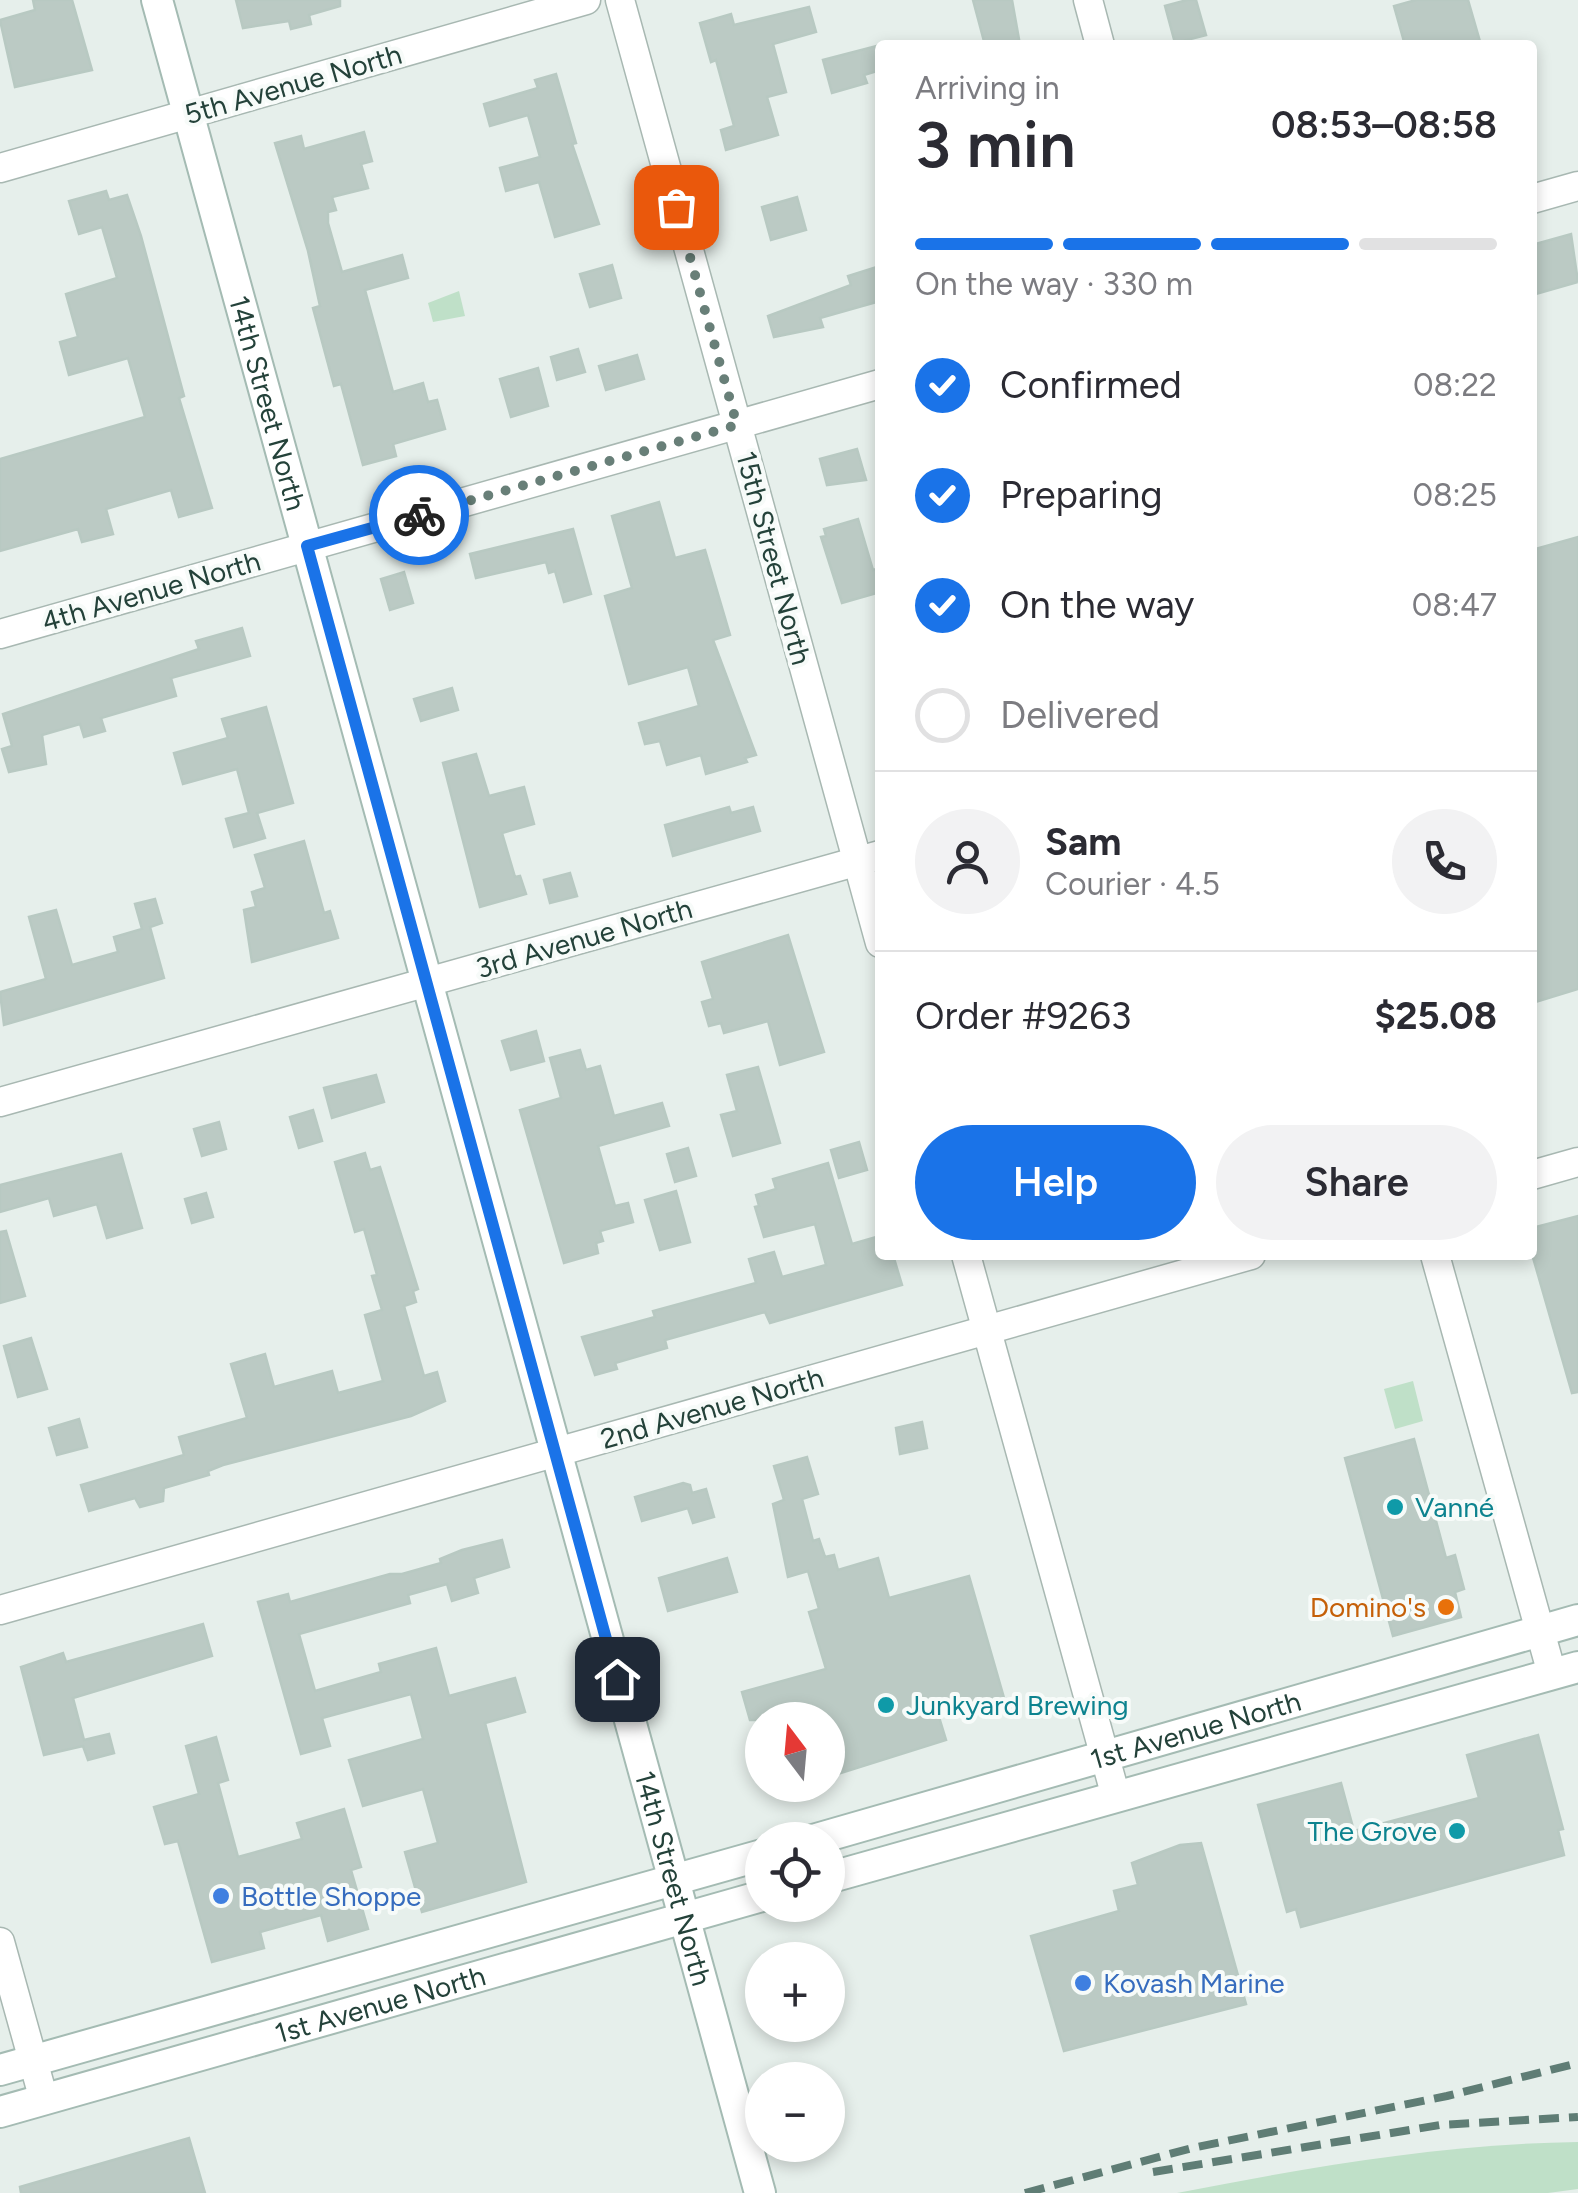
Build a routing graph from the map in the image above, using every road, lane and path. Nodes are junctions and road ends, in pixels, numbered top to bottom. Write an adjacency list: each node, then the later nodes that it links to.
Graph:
1 (157, 0): 6 (main road, 14th Street North)
2 (586, 0): 6 (street, 5th Avenue North)
3 (620, 0): 11 (street, 15th Street North)
4 (1088, 0): 5 (street)
5 (1099, 40)
6 (188, 114): 7 (street, 5th Avenue North); 12 (main road, 14th Street North)
7 (0, 168)
8 (1578, 186): 9 (street)
9 (1537, 198)
10 (875, 385): 11 (street, 4th Avenue North)
11 (737, 425): 12 (street, 4th Avenue North); 14 (street, 15th Street North)
12 (307, 546): 13 (street, 4th Avenue North); 16 (main road, 14th Street North)
13 (0, 634)
14 (869, 858): 15 (street, 15th Street North); 16 (street, 3rd Avenue North)
15 (875, 904)
16 (426, 982): 17 (street, 3rd Avenue North); 24 (main road, 14th Street North)
17 (0, 1102)
18 (1578, 1162): 19 (street)
19 (1537, 1174)
20 (967, 1260): 23 (street)
21 (1234, 1260): 23 (street, 2nd Avenue North)
22 (1436, 1260): 27 (street)
23 (987, 1330): 24 (street, 2nd Avenue North); 29 (street)
24 (555, 1452): 25 (street, 2nd Avenue North); 34 (main road, 14th Street North)
25 (0, 1610)
26 (1578, 1620): 27 (main road, 1st Avenue North)
27 (1539, 1631): 28 (street); 29 (main road, 1st Avenue North)
28 (1565, 1670): 30 (main road, 1st Avenue North)
29 (1104, 1754): 30 (street); 31 (main road, 1st Avenue North)
30 (1116, 1797): 33 (main road, 1st Avenue North)
31 (845, 1831)
32 (745, 1860): 34 (main road, 1st Avenue North)
33 (845, 1873)
34 (673, 1882): 36 (main road, 14th Street North); 38 (main road, 1st Avenue North)
35 (745, 1901): 36 (main road, 1st Avenue North)
36 (683, 1918): 40 (main road, 1st Avenue North); 42 (main road, 14th Street North)
37 (0, 1942): 38 (street)
38 (33, 2062): 39 (main road, 1st Avenue North); 40 (street)
39 (0, 2070)
40 (44, 2100): 41 (main road, 1st Avenue North)
41 (0, 2112)
42 (760, 2193)

